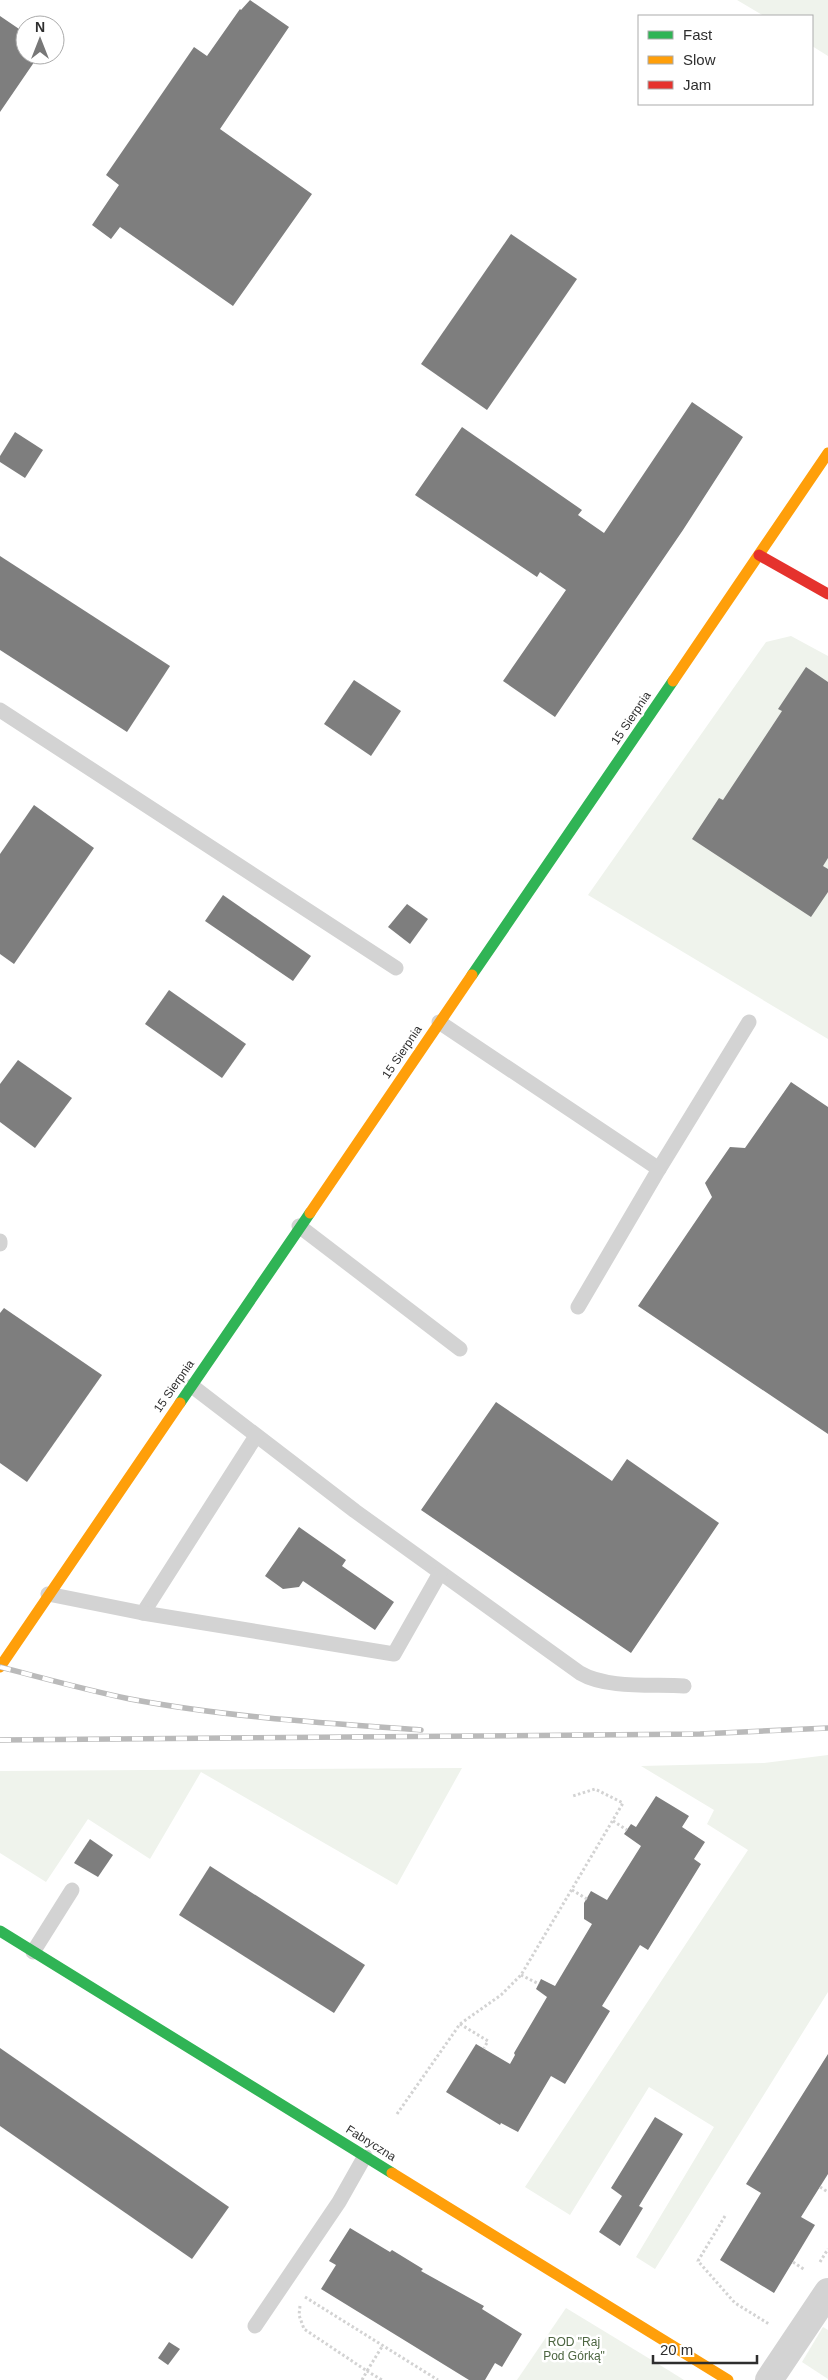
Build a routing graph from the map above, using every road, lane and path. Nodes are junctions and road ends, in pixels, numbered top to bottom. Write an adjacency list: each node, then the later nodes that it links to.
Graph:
1 (828, 453): 2 (main road, 15 Sierpnia)
2 (759, 555): 3 (main road); 6 (main road, 15 Sierpnia)
3 (828, 594)
4 (0, 710): 5 (lane)
5 (396, 968)
6 (439, 1022): 8 (lane); 9 (main road, 15 Sierpnia)
7 (749, 1022): 8 (lane)
8 (659, 1169): 10 (lane)
9 (300, 1226): 11 (lane); 12 (main road, 15 Sierpnia)
10 (578, 1307)
11 (460, 1349)
12 (192, 1386): 13 (lane); 15 (main road, 15 Sierpnia)
13 (256, 1436): 14 (lane); 16 (lane)
14 (440, 1573): 16 (lane); 18 (lane)
15 (48, 1594): 16 (lane); 17 (main road, 15 Sierpnia)
16 (143, 1612)
17 (0, 1667)
18 (684, 1686)
19 (573, 1796): 20 (path)
20 (613, 1821): 21 (path); 23 (path)
21 (627, 1830)
22 (72, 1890): 26 (lane)
23 (572, 1890): 24 (path); 27 (path)
24 (587, 1899)
25 (0, 1931): 26 (main road, Fabryczna)
26 (33, 1952): 32 (main road, Fabryczna)
27 (521, 1975): 28 (path); 29 (path)
28 (539, 1984)
29 (460, 2024): 30 (path); 31 (path)
30 (484, 2048)
31 (398, 2114)
32 (365, 2156): 38 (lane); 45 (main road, Fabryczna)
33 (820, 2187): 34 (path)
34 (828, 2192)
35 (725, 2216): 39 (path)
36 (793, 2262): 37 (path)
37 (820, 2284): 46 (street)
38 (255, 2326)
39 (770, 2326)
40 (383, 2345): 41 (path); 41 (path); 44 (path)
41 (367, 2371): 42 (path); 43 (path)
42 (362, 2380)
43 (382, 2380)
44 (438, 2380)
45 (728, 2380)
46 (769, 2380)

